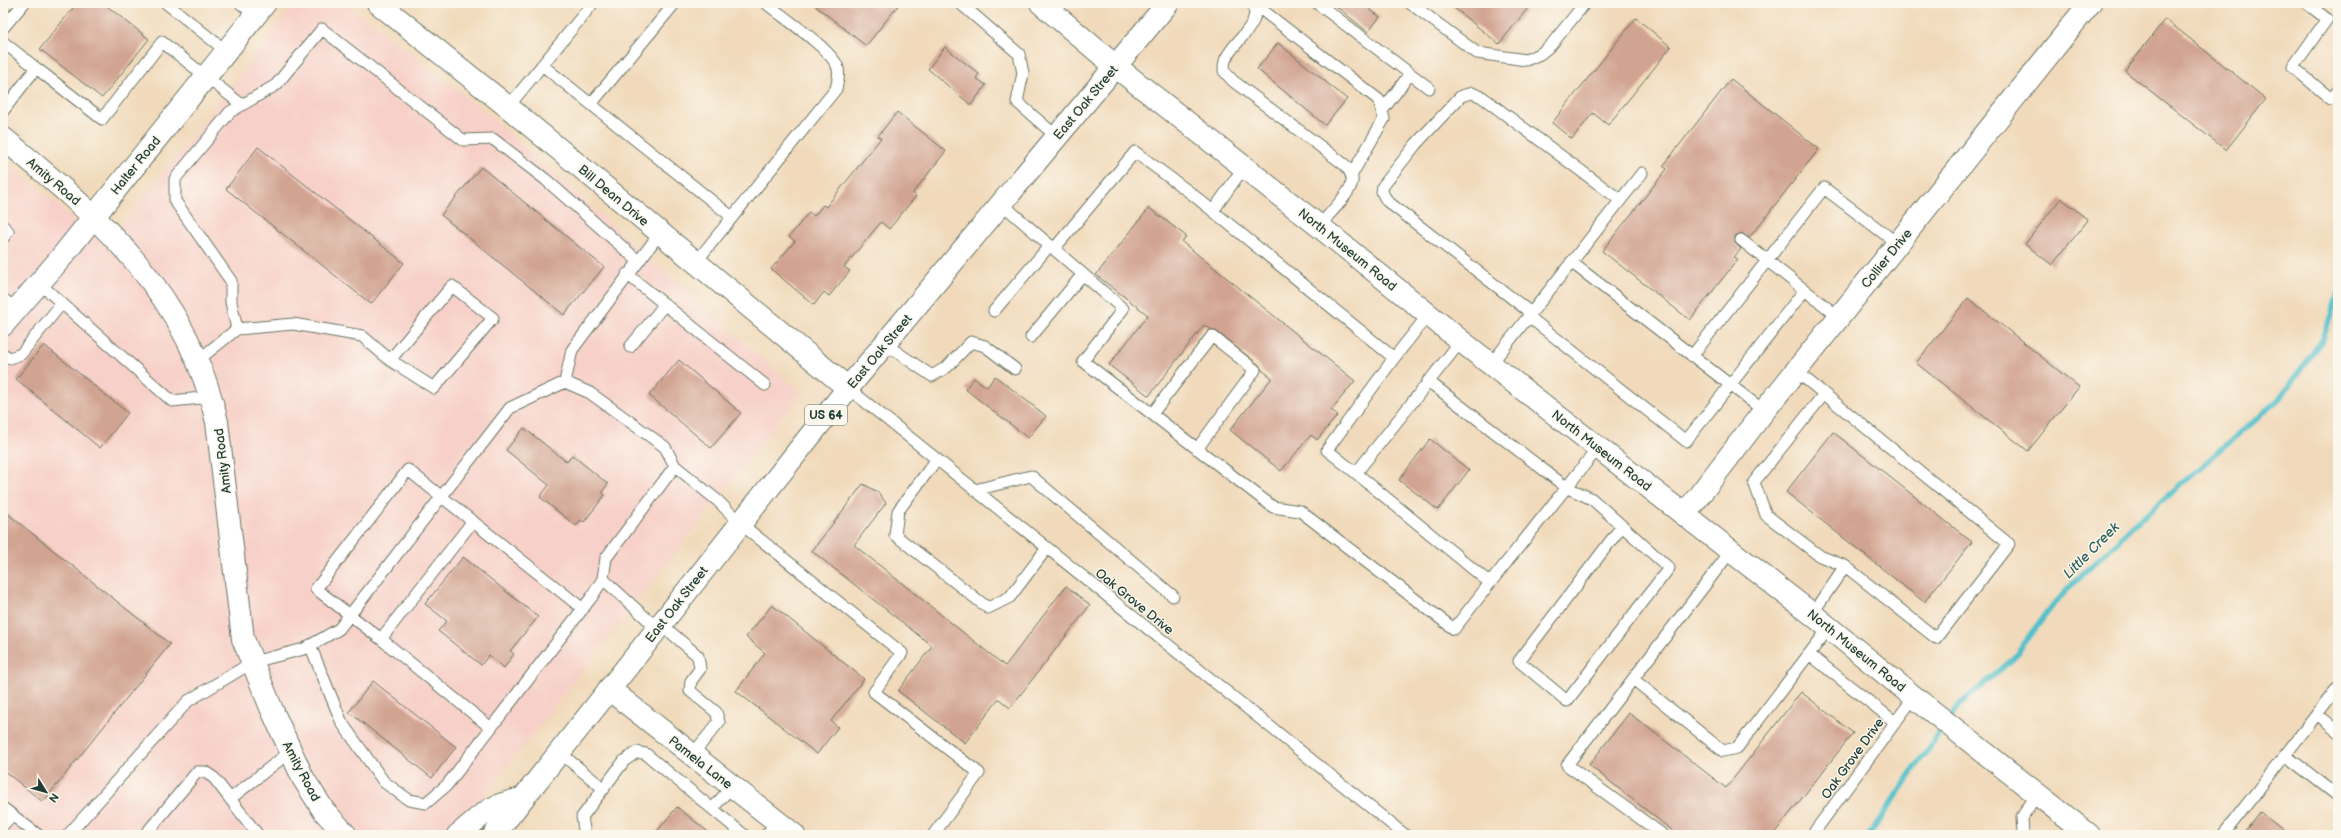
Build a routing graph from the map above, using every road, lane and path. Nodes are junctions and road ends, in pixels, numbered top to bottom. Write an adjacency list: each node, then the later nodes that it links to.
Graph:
1 (24, 3): 17 (lane)
2 (166, 3): 19 (lane)
3 (378, 3): 29 (main road, Bill Dean Drive)
4 (593, 3): 20 (lane)
5 (675, 3): 27 (lane)
6 (766, 3): 41 (lane)
7 (960, 3): 32 (lane)
8 (1041, 3): 21 (main road, North Museum Road)
9 (1168, 3): 21 (main road, East Oak Street / US 64)
10 (1253, 3): 31 (lane); 35 (lane)
11 (1317, 3): 23 (lane)
12 (1410, 3): 13 (lane)
13 (1585, 3)
14 (2090, 3): 47 (main road, Collier Drive)
15 (2306, 3): 26 (lane)
16 (253, 7): 19 (main road, Halter Road)
17 (3, 28)
18 (3, 42): 22 (lane)
19 (226, 51): 24 (main road, Halter Road)
20 (542, 65): 27 (lane); 29 (lane)
21 (1115, 66): 32 (main road, East Oak Street / US 64); 34 (main road, North Museum Road)
22 (36, 68): 24 (lane); 30 (lane)
23 (1410, 74): 25 (lane); 31 (lane)
24 (206, 76): 28 (lane); 40 (main road, Halter Road)
25 (1429, 88)
26 (2338, 91)
27 (591, 104): 41 (lane)
28 (242, 105): 49 (lane); 65 (lane)
29 (508, 107): 44 (main road, Bill Dean Drive)
30 (3, 111)
31 (1382, 111): 35 (lane)
32 (1056, 136): 38 (main road, East Oak Street / US 64)
33 (3, 138): 40 (main road, Amity Road)
34 (1244, 167): 39 (lane); 43 (main road, North Museum Road)
35 (1349, 169): 43 (lane)
36 (1642, 173): 37 (lane)
37 (1620, 200): 52 (lane); 62 (lane)
38 (1001, 203): 48 (lane); 68 (main road, East Oak Street / US 64)
39 (1212, 211): 48 (lane); 72 (lane)
40 (94, 216): 55 (main road, Halter Road); 74 (main road, Amity Road)
41 (732, 217): 51 (lane)
42 (3, 226): 45 (lane)
43 (1319, 226): 61 (main road, North Museum Road)
44 (660, 233): 49 (lane); 51 (main road, Bill Dean Drive)
45 (3, 238)
46 (1741, 240): 50 (lane)
47 (1898, 244): 50 (lane); 63 (main road, Collier Drive)
48 (1052, 247): 54 (lane); 60 (lane)
49 (637, 260): 53 (lane)
50 (1767, 260): 56 (lane); 71 (lane)
51 (696, 262): 82 (main road, Bill Dean Drive)
52 (1571, 262): 62 (lane); 71 (lane)
53 (627, 274): 59 (lane); 79 (lane)
54 (1083, 274): 66 (lane); 86 (lane)
55 (39, 283): 57 (lane); 58 (main road, Halter Road)
56 (1804, 291): 63 (lane); 81 (lane)
57 (62, 303): 70 (lane); 84 (lane)
58 (10, 304): 64 (main road, Halter Road)
59 (665, 304): 69 (lane); 80 (lane)
60 (994, 311)
61 (1429, 314): 67 (main road, North Museum Road); 72 (lane)
62 (1530, 314): 75 (lane); 81 (lane)
63 (1839, 317): 77 (main road, Collier Drive)
64 (3, 325)
65 (237, 329): 73 (lane); 74 (lane)
66 (1031, 337)
67 (1461, 341): 75 (main road, North Museum Road); 78 (lane)
68 (885, 344): 76 (lane); 82 (main road, East Oak Street / US 64)
69 (630, 347)
70 (3, 354)
71 (1692, 356): 81 (lane)
72 (1394, 358): 91 (lane)
73 (390, 360): 73 (lane)
74 (197, 361): 84 (main road, Amity Road)
75 (1491, 364): 87 (main road, North Museum Road)
76 (1015, 370)
77 (1796, 371): 83 (lane); 85 (main road, Collier Drive)
78 (1428, 381): 91 (lane); 92 (lane)
79 (564, 382): 90 (lane); 94 (lane)
80 (765, 384)
81 (1729, 385): 85 (lane)
82 (848, 388): 89 (lane, Oak Grove Drive); 97 (main road, East Oak Street / US 64)
83 (1824, 394): 101 (lane); 101 (lane)
84 (211, 396): 113 (main road, Amity Road)
85 (1764, 411): 95 (main road, Collier Drive)
86 (1152, 414): 88 (lane); 88 (lane)
87 (1598, 448): 92 (lane); 95 (main road, North Museum Road)
88 (1197, 449): 103 (lane)
89 (936, 459): 93 (lane, Oak Grove Drive); 99 (lane)
90 (675, 466): 97 (lane); 102 (lane)
91 (1356, 473): 103 (lane)
92 (1566, 487): 98 (lane); 103 (lane)
93 (975, 490): 99 (lane, Oak Grove Drive); 104 (lane)
94 (442, 496): 96 (lane); 107 (lane); 107 (lane)
95 (1685, 514): 100 (main road, North Museum Road)
96 (473, 521): 105 (lane); 110 (lane)
97 (740, 524): 108 (main road, East Oak Street / US 64); 145 (lane)
98 (1622, 526): 98 (lane)
99 (1048, 548): 146 (lane, Oak Grove Drive)
100 (1731, 551): 106 (main road, North Museum Road); 114 (lane)
101 (1845, 566): 106 (lane)
102 (603, 579): 105 (lane); 108 (lane)
103 (1490, 583)
104 (1173, 596)
105 (583, 609): 120 (lane)
106 (1812, 614): 109 (main road, North Museum Road)
107 (349, 615): 110 (lane); 111 (lane)
108 (659, 626): 116 (main road, East Oak Street / US 64); 124 (lane)
109 (1829, 628): 112 (lane); 117 (main road, North Museum Road)
110 (381, 639): 120 (lane)
111 (310, 645): 113 (lane); 120 (lane)
112 (1809, 654): 114 (lane); 119 (lane)
113 (253, 662): 122 (main road, Amity Road); 137 (lane)
114 (1633, 679): 147 (lane)
115 (2338, 687): 118 (lane)
116 (609, 689): 123 (main road, East Oak Street / US 64); 124 (main road, Pamela Lane)
117 (1914, 697): 119 (lane, Oak Grove Drive); 128 (main road, North Museum Road)
118 (2317, 714): 121 (lane); 125 (lane)
119 (1895, 722): 148 (lane, Oak Grove Drive)
120 (491, 728)
121 (2338, 731)
122 (291, 751): 130 (lane); 140 (main road, Amity Road)
123 (559, 752): 127 (lane); 131 (main road, East Oak Street / US 64)
124 (692, 755): 126 (main road, Pamela Lane)
125 (2285, 755): 129 (lane); 151 (lane)
126 (732, 786): 132 (lane); 135 (main road, Pamela Lane)
127 (604, 789): 132 (lane); 143 (lane)
128 (2037, 794): 149 (lane); 150 (main road, North Museum Road)
129 (2338, 796)
130 (230, 799): 138 (lane); 139 (lane)
131 (522, 799): 141 (main road); 142 (main road, East Oak Street / US 64)
132 (713, 808): 144 (lane)
133 (7, 811): 134 (lane); 136 (lane)
134 (3, 825)
135 (780, 831)
136 (38, 835)
137 (68, 835)
138 (145, 835)
139 (258, 835)
140 (346, 835)
141 (458, 835)
142 (494, 835)
143 (585, 835)
144 (744, 835)
145 (933, 835)
146 (1405, 835)
147 (1663, 835)
148 (1812, 835)
149 (2023, 835)
150 (2089, 835)
151 (2223, 835)

